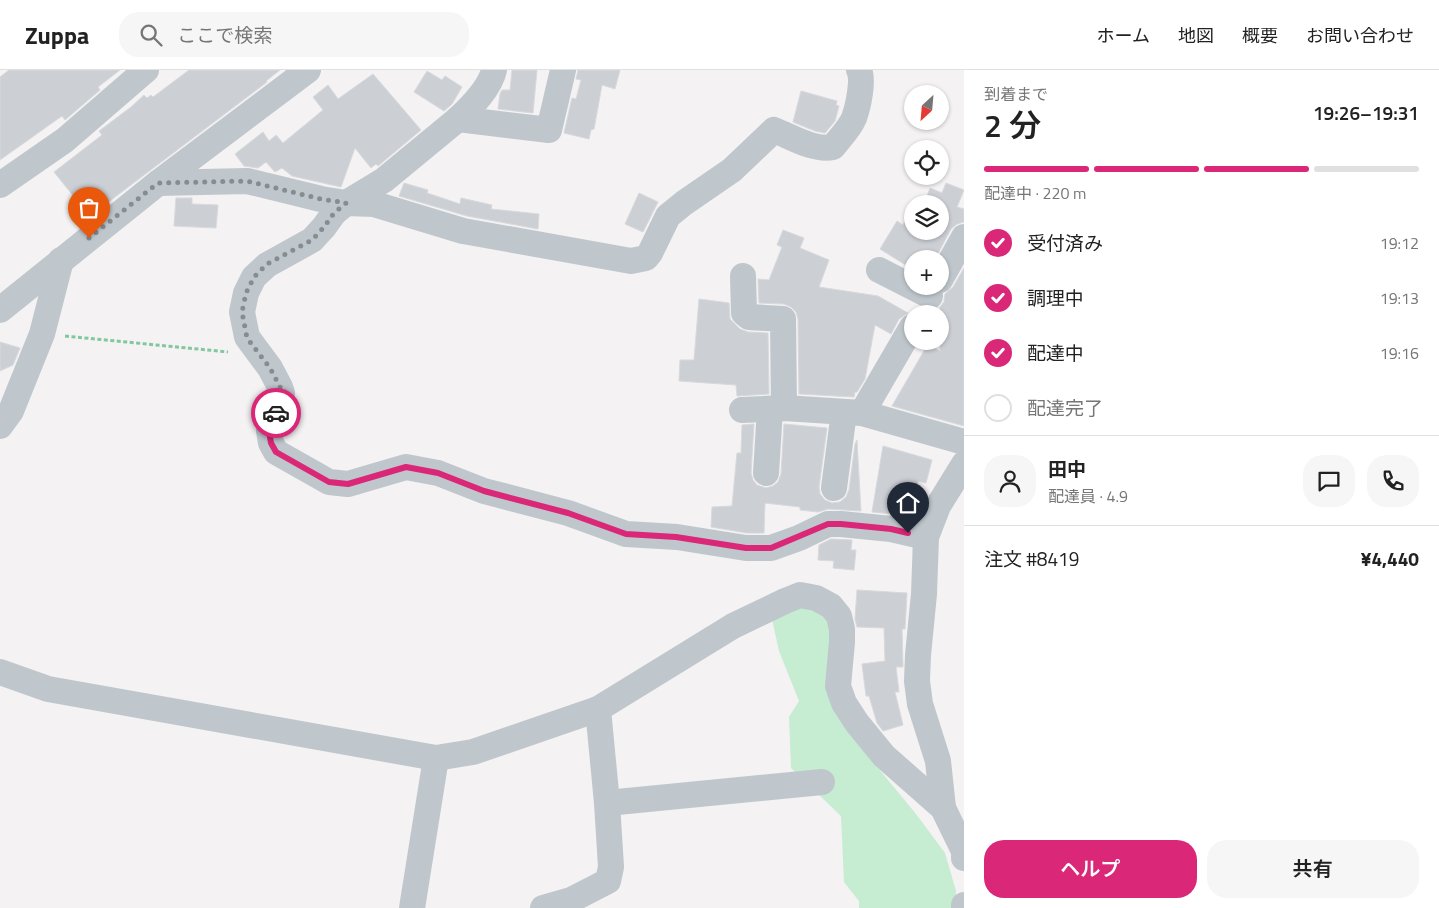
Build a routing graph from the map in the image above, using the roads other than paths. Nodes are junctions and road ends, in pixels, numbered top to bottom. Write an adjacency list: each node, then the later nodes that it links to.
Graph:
1 (146, 70): 8 (street)
2 (308, 70): 7 (street)
3 (494, 70): 6 (street)
4 (563, 70): 6 (street)
5 (858, 70): 9 (street)
6 (458, 119): 9 (street)
7 (158, 183): 9 (street); 11 (street)
8 (0, 185)
9 (346, 203): 27 (street)
10 (964, 238): 12 (street)
11 (61, 260): 16 (street); 21 (street)
12 (949, 264)
13 (879, 270): 15 (street)
14 (743, 276): 18 (street)
15 (904, 281)
16 (0, 310)
17 (904, 339): 20 (street)
18 (777, 408): 19 (street); 20 (street); 23 (street)
19 (742, 410)
20 (853, 412): 22 (street); 25 (street)
21 (0, 426)
22 (964, 442)
23 (766, 473)
24 (960, 476): 28 (street)
25 (834, 488)
26 (650, 518): 27 (street)
27 (676, 537): 28 (street)
28 (926, 537): 34 (street)
29 (0, 672): 31 (street)
30 (598, 709): 31 (street); 33 (street); 34 (street)
31 (436, 758): 38 (street)
32 (822, 782): 33 (street)
33 (607, 803): 37 (street)
34 (943, 808): 35 (street)
35 (964, 850): 36 (street)
36 (964, 858)
37 (608, 881): 39 (street); 40 (street)
38 (412, 908)
39 (542, 908)
40 (601, 908)

